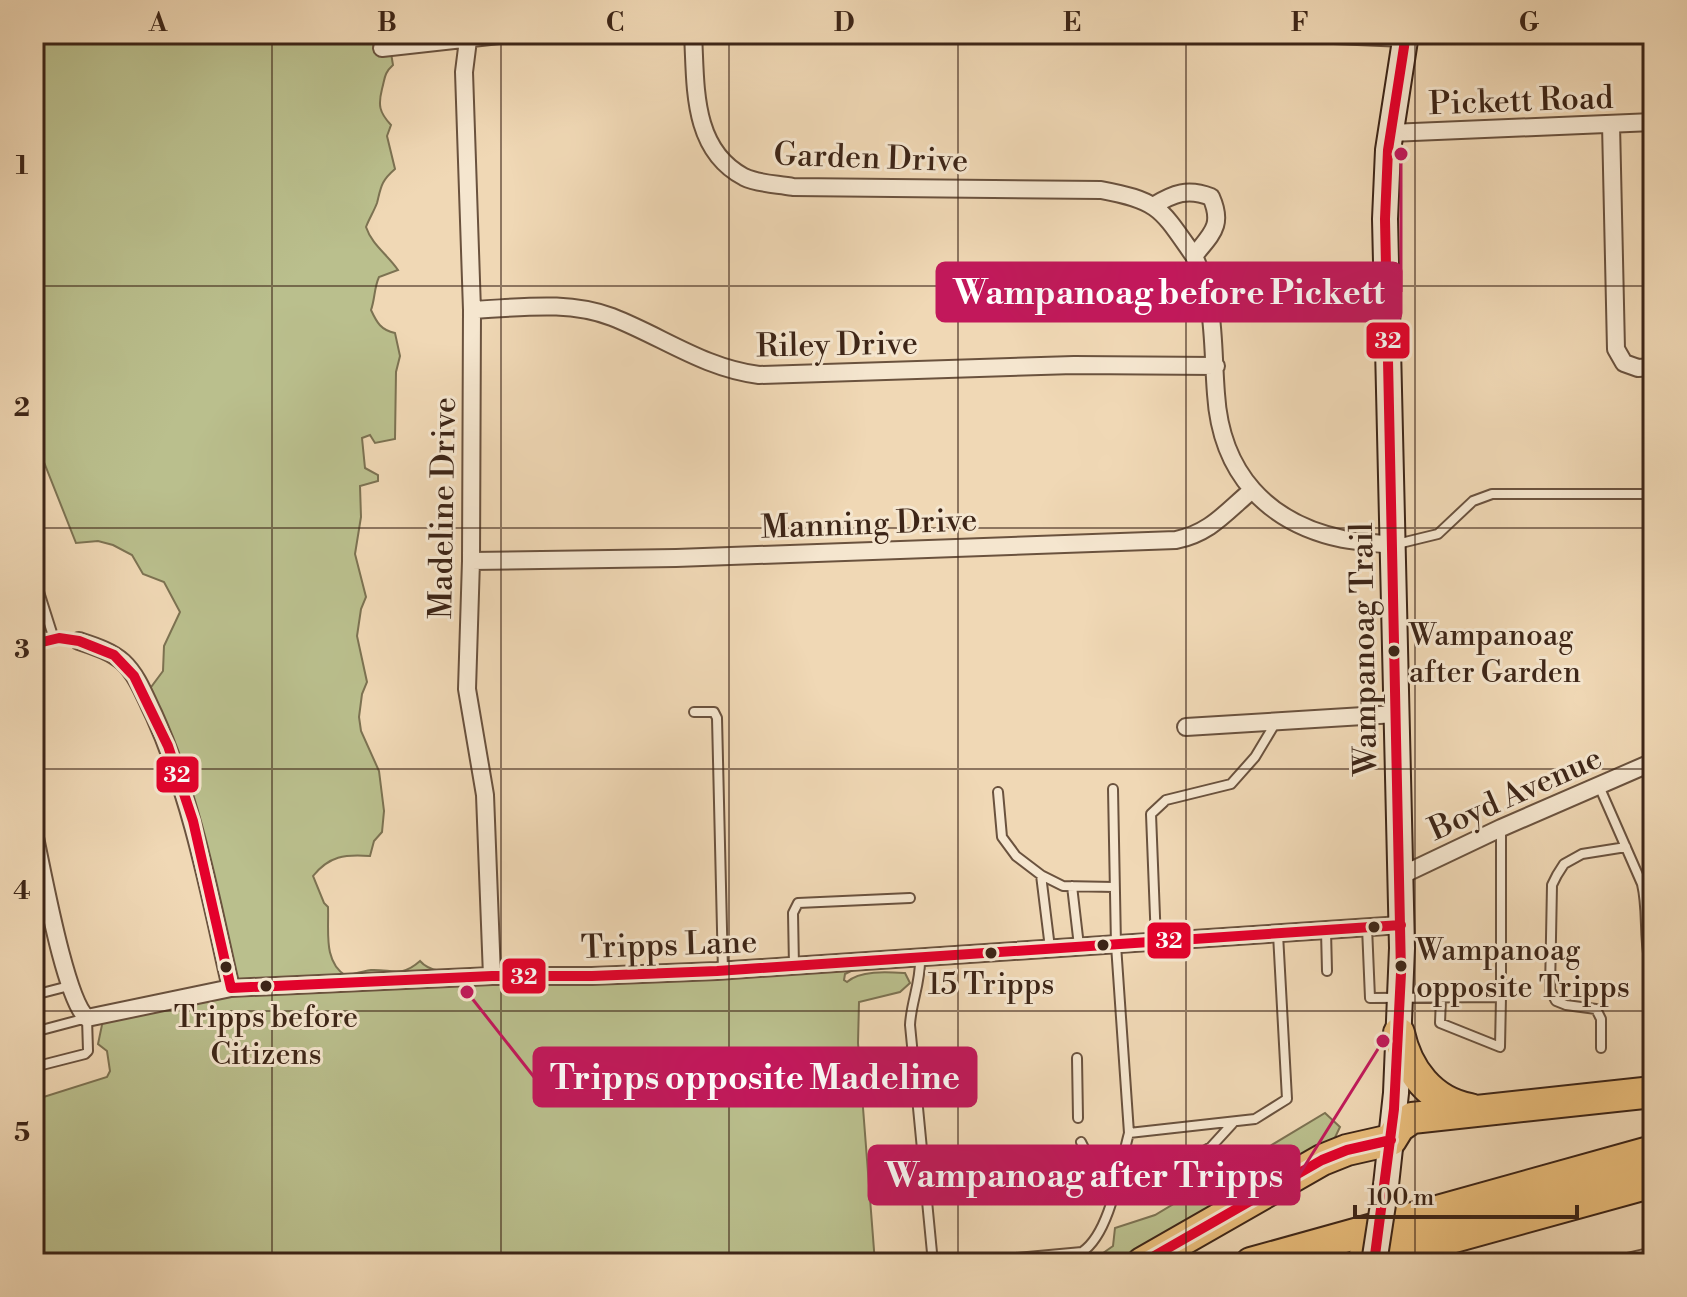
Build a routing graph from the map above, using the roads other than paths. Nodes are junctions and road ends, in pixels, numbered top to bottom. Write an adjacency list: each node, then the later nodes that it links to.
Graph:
1 (508, 34): 5 (street)
2 (693, 34): 10 (street, Garden Drive)
3 (1310, 34): 4 (street)
4 (1406, 36): 9 (main road, Wampanoag Trail)
5 (468, 40): 6 (street); 12 (street, Madeline Drive)
6 (382, 48)
7 (1653, 122): 8 (street, Pickett Road)
8 (1611, 124): 9 (street, Pickett Road); 14 (street)
9 (1390, 133): 17 (main road, Wampanoag Trail)
10 (1153, 206): 11 (street, Garden Drive); 11 (street)
11 (1194, 256): 13 (street, Garden Drive)
12 (472, 310): 13 (street, Riley Drive); 18 (street, Madeline Drive)
13 (1216, 366): 15 (street, Garden Drive)
14 (1653, 367)
15 (1251, 491): 17 (street, Garden Drive); 18 (street, Manning Drive)
16 (1653, 494): 17 (lane)
17 (1392, 545): 24 (main road, Wampanoag Trail)
18 (471, 561): 53 (street, Madeline Drive)
19 (34, 576): 20 (lane)
20 (54, 639): 21 (lane); 22 (lane)
21 (79, 641): 55 (street)
22 (34, 644)
23 (694, 712): 51 (lane)
24 (1396, 714): 25 (street); 35 (main road, Wampanoag Trail)
25 (1277, 722): 26 (street); 44 (lane)
26 (1186, 727)
27 (1653, 762): 28 (street, Boyd Avenue)
28 (1599, 786): 31 (street, Boyd Avenue); 33 (lane)
29 (1113, 789): 37 (lane)
30 (998, 792): 34 (lane)
31 (1501, 828): 35 (street, Boyd Avenue); 57 (lane)
32 (34, 833): 54 (street)
33 (1626, 847): 39 (lane); 63 (lane)
34 (1041, 875): 36 (lane); 47 (lane)
35 (1400, 876): 40 (main road, Wampanoag Trail)
36 (1072, 886): 37 (lane); 46 (lane)
37 (1114, 887): 45 (lane)
38 (910, 898): 50 (lane)
39 (1649, 905): 49 (lane)
40 (1401, 925): 41 (street, Tripps Lane); 58 (main road, Wampanoag Trail)
41 (1367, 927): 42 (street, Tripps Lane); 58 (lane)
42 (1326, 930): 43 (street, Tripps Lane); 52 (lane)
43 (1278, 933): 44 (street, Tripps Lane); 69 (lane)
44 (1156, 942): 45 (street, Tripps Lane)
45 (1116, 945): 46 (street, Tripps Lane); 70 (lane)
46 (1079, 947): 47 (street, Tripps Lane)
47 (1050, 949): 48 (street, Tripps Lane)
48 (920, 958): 50 (street, Tripps Lane); 78 (lane)
49 (1653, 960)
50 (794, 967): 51 (street, Tripps Lane)
51 (723, 971): 53 (street, Tripps Lane)
52 (1327, 971)
53 (492, 976): 55 (street, Tripps Lane)
54 (69, 986): 56 (lane); 60 (street)
55 (231, 988): 60 (street, Tripps Lane)
56 (34, 995)
57 (1501, 997): 59 (lane); 59 (lane)
58 (1401, 998): 59 (lane); 62 (main road, Wampanoag Trail)
59 (1441, 998)
60 (87, 1018): 61 (lane); 65 (lane)
61 (34, 1032)
62 (1399, 1033): 67 (highway); 71 (main road, Wampanoag Trail)
63 (1601, 1048)
64 (1077, 1058): 68 (lane)
65 (34, 1067)
66 (1653, 1092): 67 (highway)
67 (1483, 1110): 71 (highway)
68 (1078, 1118)
69 (1233, 1123): 70 (lane); 76 (lane)
70 (1129, 1133): 74 (lane)
71 (1391, 1140): 80 (highway); 83 (main road, Wampanoag Trail, bridge)
72 (1081, 1142): 74 (lane)
73 (1653, 1151): 81 (highway)
74 (1118, 1171): 76 (lane)
75 (1653, 1182): 82 (highway)
76 (1113, 1193): 79 (lane)
77 (1653, 1252): 84 (lane)
78 (933, 1263)
79 (959, 1263)
80 (1142, 1263)
81 (1251, 1263)
82 (1360, 1263)
83 (1374, 1263)
84 (1605, 1263)

